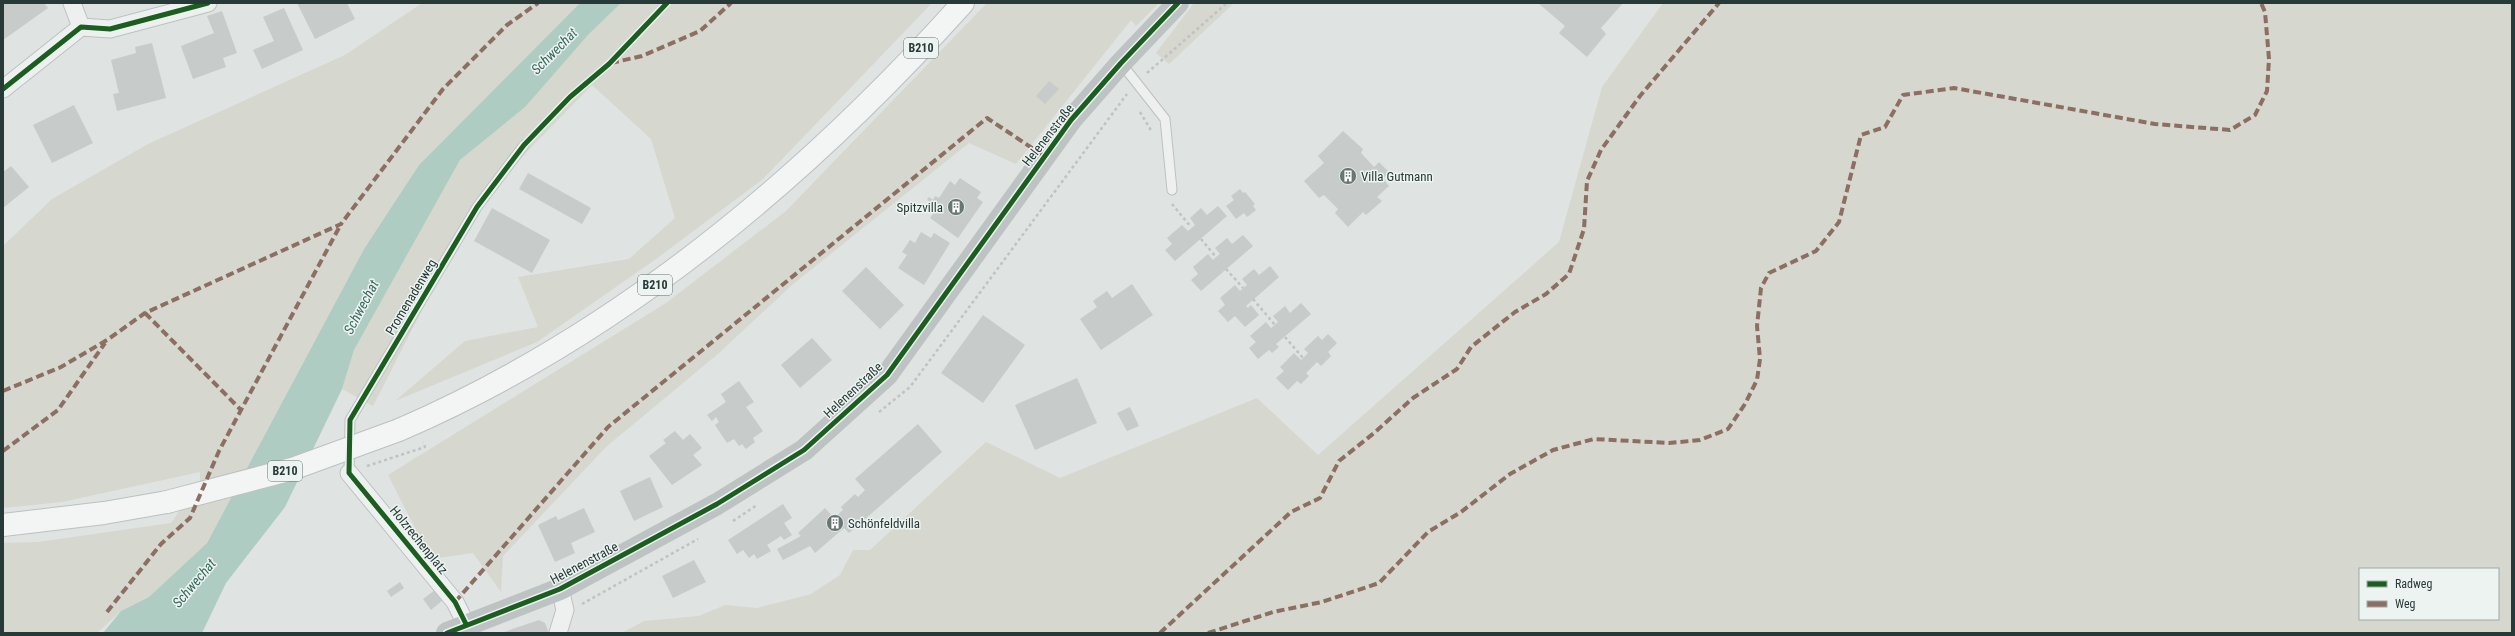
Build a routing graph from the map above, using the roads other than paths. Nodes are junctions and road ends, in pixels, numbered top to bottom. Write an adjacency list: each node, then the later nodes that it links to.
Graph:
1 (72, 3): 5 (street)
2 (208, 3): 5 (street)
3 (963, 3): 11 (main road, B210, bridge)
4 (1177, 5): 6 (street, Helenenstraße)
5 (82, 27): 7 (street)
6 (1121, 63): 9 (lane); 12 (street, Helenenstraße)
7 (3, 89)
8 (524, 145): 10 (lane, Promenadenweg)
9 (1172, 190)
10 (349, 473): 13 (street, Holzrechenplatz)
11 (3, 525)
12 (560, 589): 13 (street, Helenenstraße); 14 (street)
13 (457, 628)
14 (558, 633)

